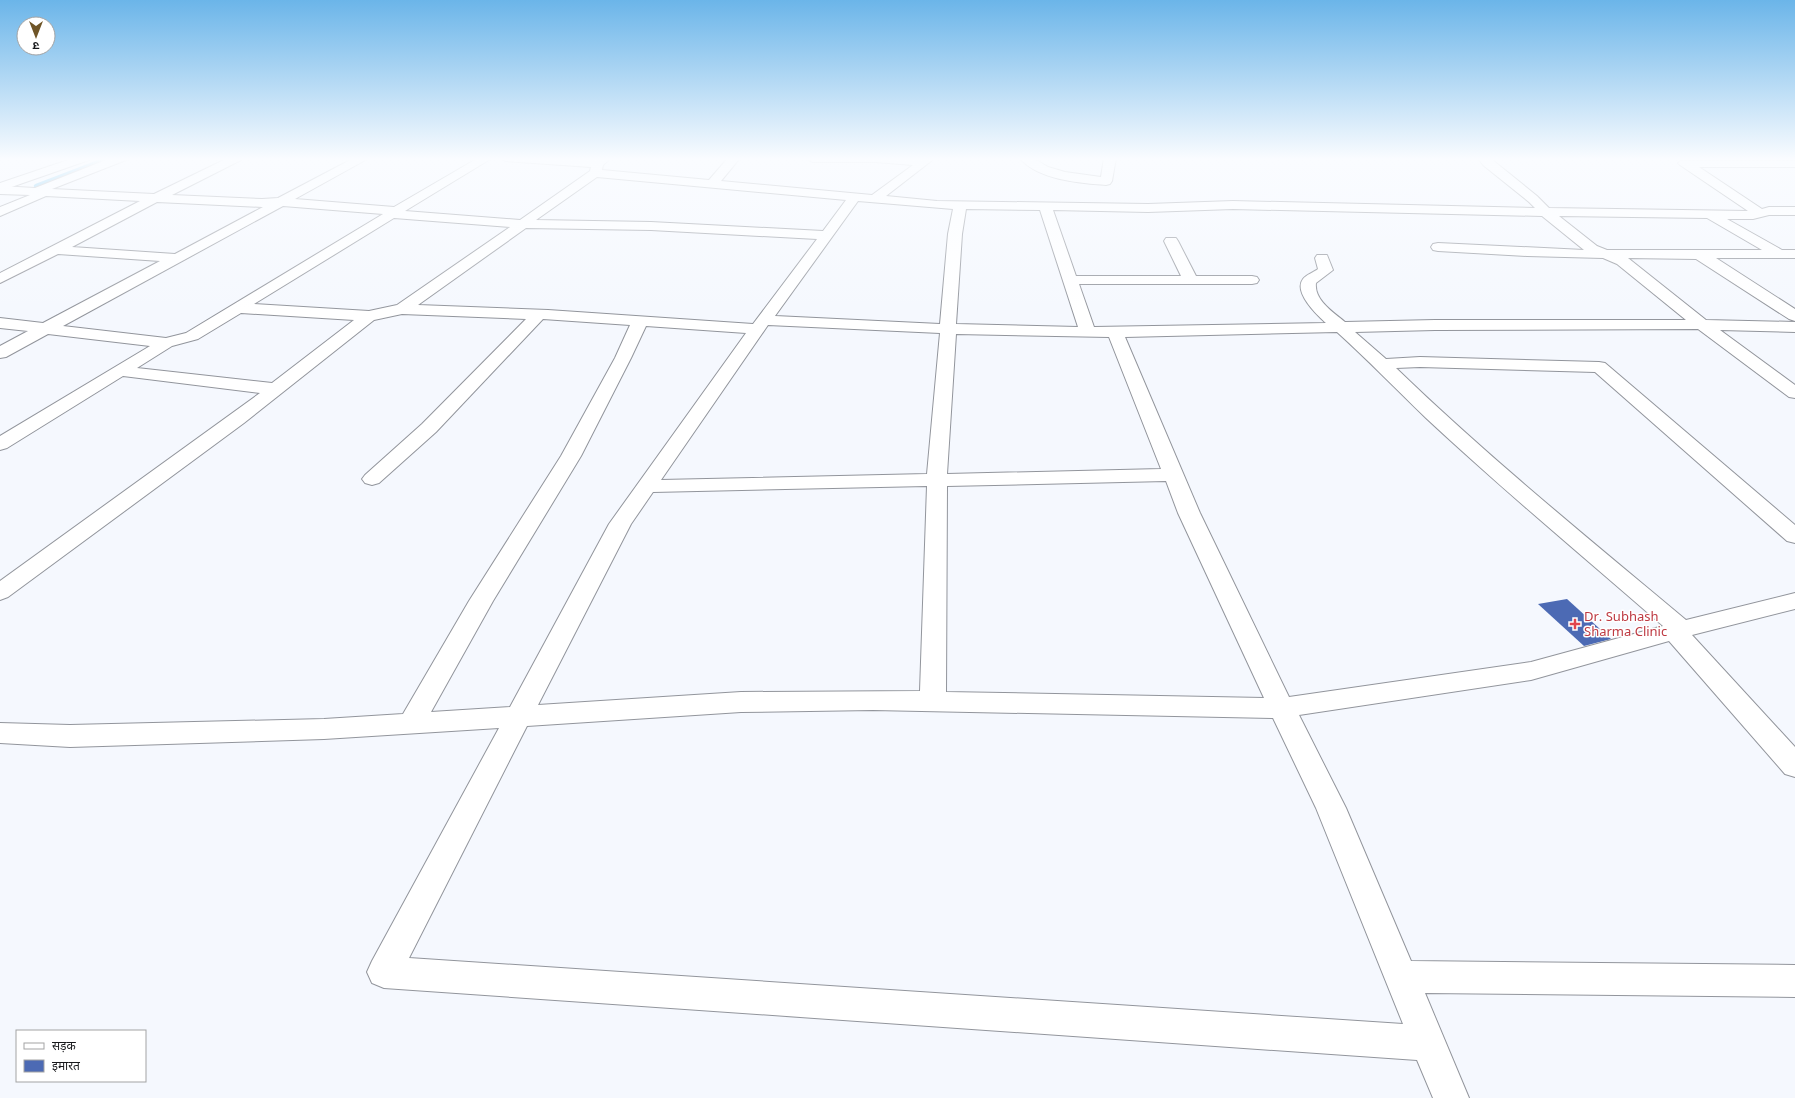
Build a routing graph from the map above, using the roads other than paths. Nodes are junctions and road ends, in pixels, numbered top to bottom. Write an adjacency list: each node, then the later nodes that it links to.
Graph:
1 (133, 209): 21 (main road)
2 (268, 209): 26 (main road)
3 (355, 209): 14 (main road)
4 (399, 209): 14 (main road)
5 (542, 209): 17 (main road)
6 (853, 209): 18 (main road)
7 (959, 209): 45 (main road)
8 (1046, 209): 30 (main road)
9 (1391, 209): 13 (main road)
10 (1542, 209): 13 (main road)
11 (1754, 209): 15 (main road)
12 (1795, 210): 15 (main road)
13 (1545, 212): 16 (main road); 22 (main road)
14 (393, 213): 17 (main road); 33 (main road)
15 (1760, 213): 16 (main road)
16 (1710, 215): 24 (main road)
17 (523, 224): 18 (main road); 34 (main road)
18 (826, 235): 40 (main road)
19 (1171, 241): 31 (main road)
20 (1438, 247): 22 (main road)
21 (58, 250): 26 (main road); 29 (main road)
22 (1603, 254): 23 (main road); 41 (main road)
23 (1699, 254): 24 (main road); 37 (main road)
24 (1779, 254): 25 (main road); 28 (main road)
25 (1795, 254)
26 (177, 258): 44 (main road)
27 (1322, 258): 43 (main road)
28 (1795, 263)
29 (0, 279)
30 (1070, 280): 31 (main road); 46 (main road)
31 (1191, 280): 32 (main road)
32 (1252, 280)
33 (237, 308): 36 (main road); 48 (main road)
34 (402, 309): 35 (main road); 36 (main road)
35 (539, 315): 38 (main road); 57 (main road)
36 (369, 316): 53 (main road)
37 (1795, 316)
38 (640, 321): 40 (main road); 67 (main road)
39 (0, 323): 44 (main road)
40 (760, 324): 45 (main road); 59 (main road)
41 (1704, 326): 42 (main road); 43 (main road); 52 (main road)
42 (1795, 327)
43 (1343, 328): 47 (main road); 50 (main road)
44 (46, 329): 48 (main road); 49 (main road)
45 (949, 329): 46 (main road); 58 (main road)
46 (1088, 332): 47 (main road)
47 (1115, 332): 56 (main road)
48 (166, 343): 51 (main road)
49 (0, 353)
50 (1382, 364): 60 (main road); 63 (main road)
51 (121, 371): 53 (main road); 55 (main road)
52 (1786, 380): 54 (main road)
53 (275, 389): 61 (main road)
54 (1795, 393)
55 (5, 438)
56 (1174, 475): 58 (main road); 65 (main road)
57 (372, 478)
58 (937, 480): 59 (main road); 64 (main road)
59 (646, 486): 66 (main road)
60 (1795, 536)
61 (0, 592)
62 (1795, 601): 63 (main road)
63 (1678, 630): 65 (main road); 69 (main road)
64 (933, 701): 65 (main road); 66 (main road)
65 (1281, 708): 70 (main road)
66 (518, 717): 67 (main road); 72 (main road)
67 (411, 724): 68 (main road)
68 (0, 733)
69 (1795, 766)
70 (1400, 977): 71 (main road); 72 (main road)
71 (1795, 981)
72 (1428, 1043): 73 (main road)
73 (1451, 1098)

